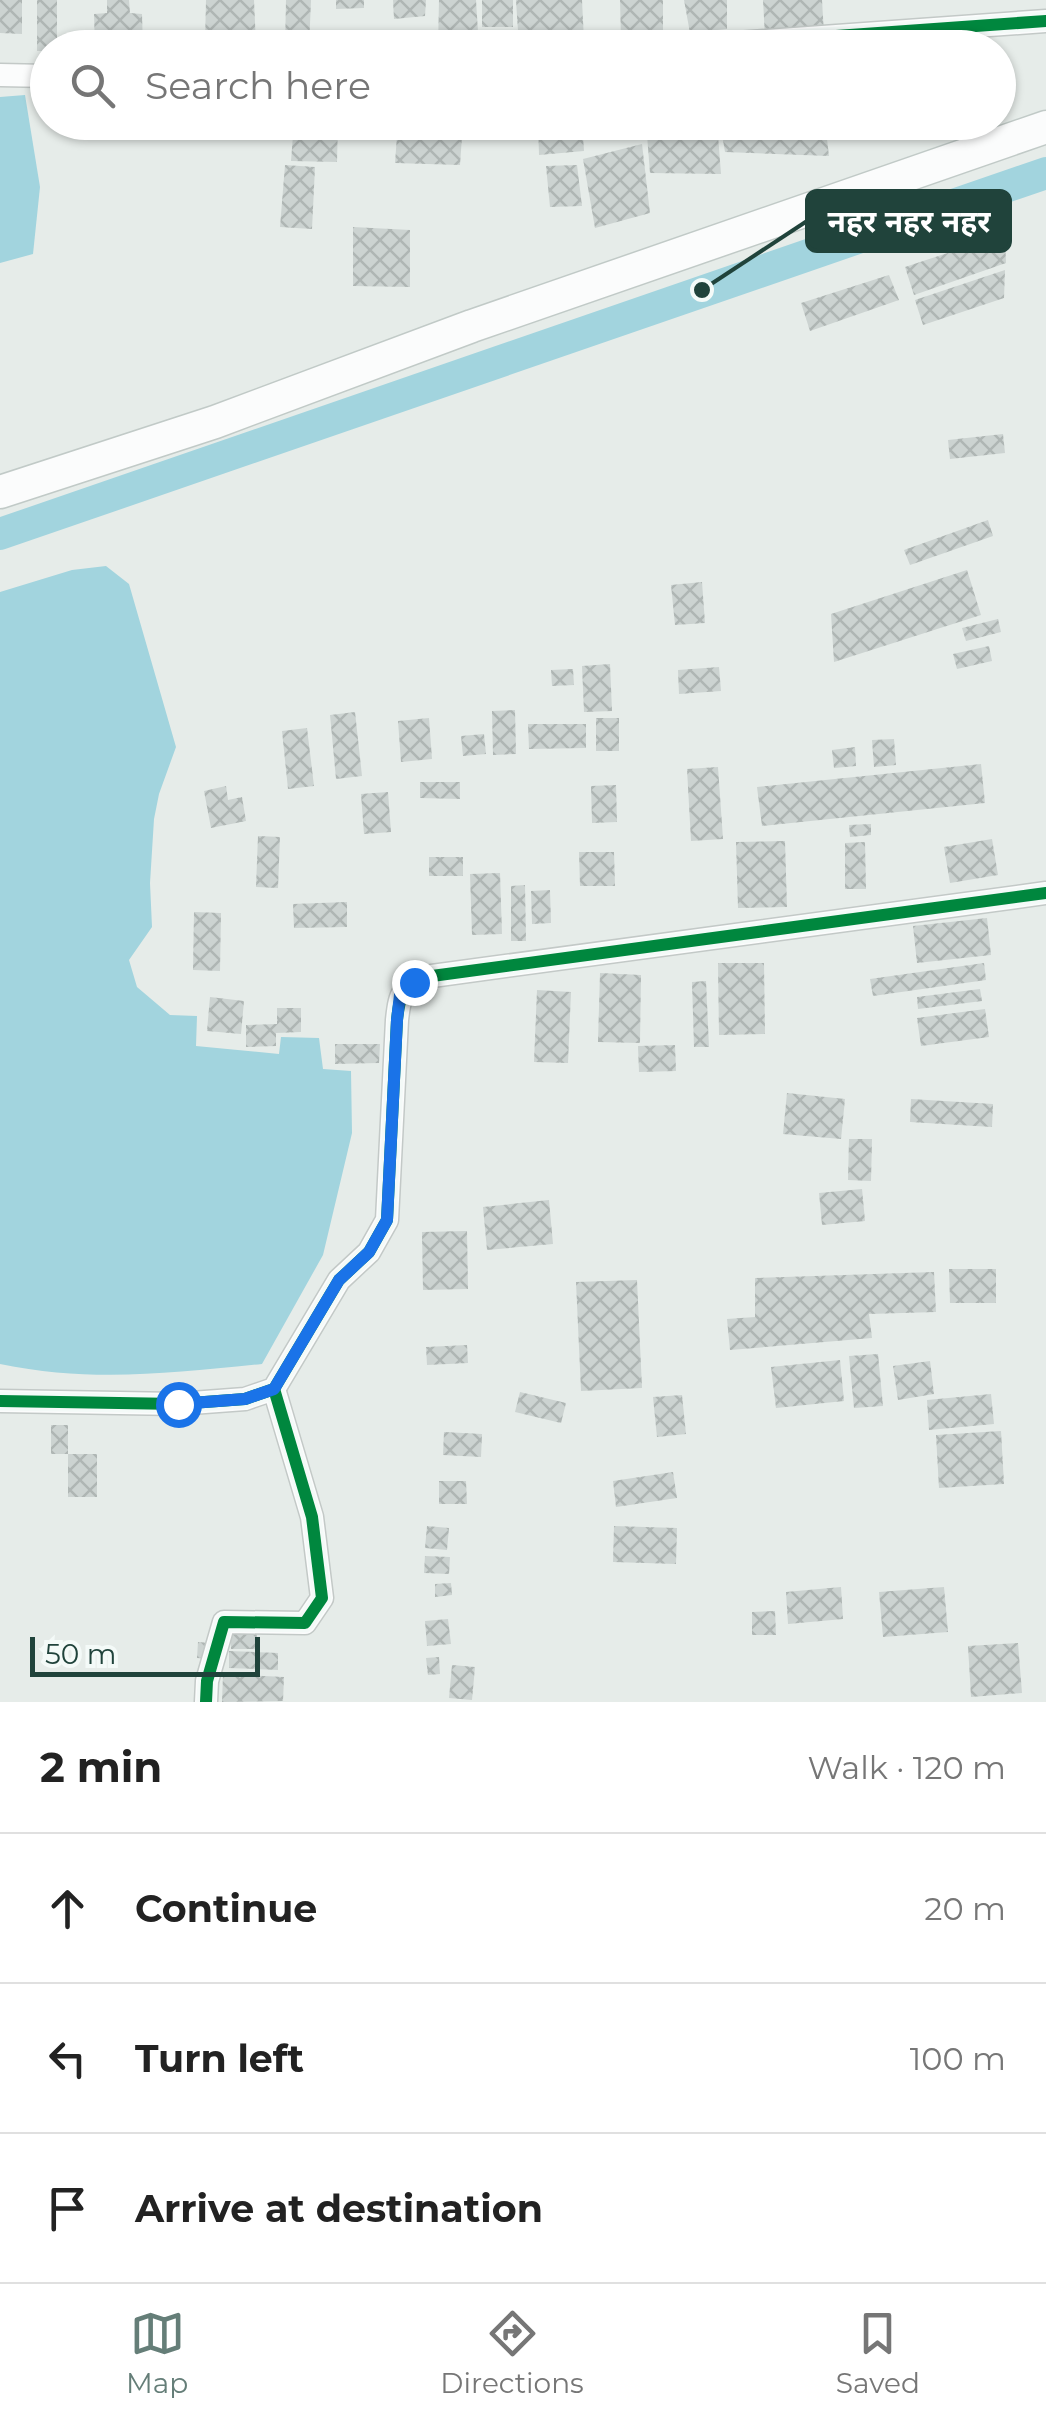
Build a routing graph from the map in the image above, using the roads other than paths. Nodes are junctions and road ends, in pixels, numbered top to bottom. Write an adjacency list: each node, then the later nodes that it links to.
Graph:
1 (1046, 21): 2 (street)
2 (920, 30)
3 (0, 76): 4 (street)
4 (30, 76)
5 (1046, 127): 6 (main road)
6 (1016, 137)
7 (1009, 140): 8 (main road)
8 (0, 492)
9 (1046, 894): 10 (street)
10 (274, 1389): 11 (street); 12 (street)
11 (0, 1401)
12 (206, 1702)

